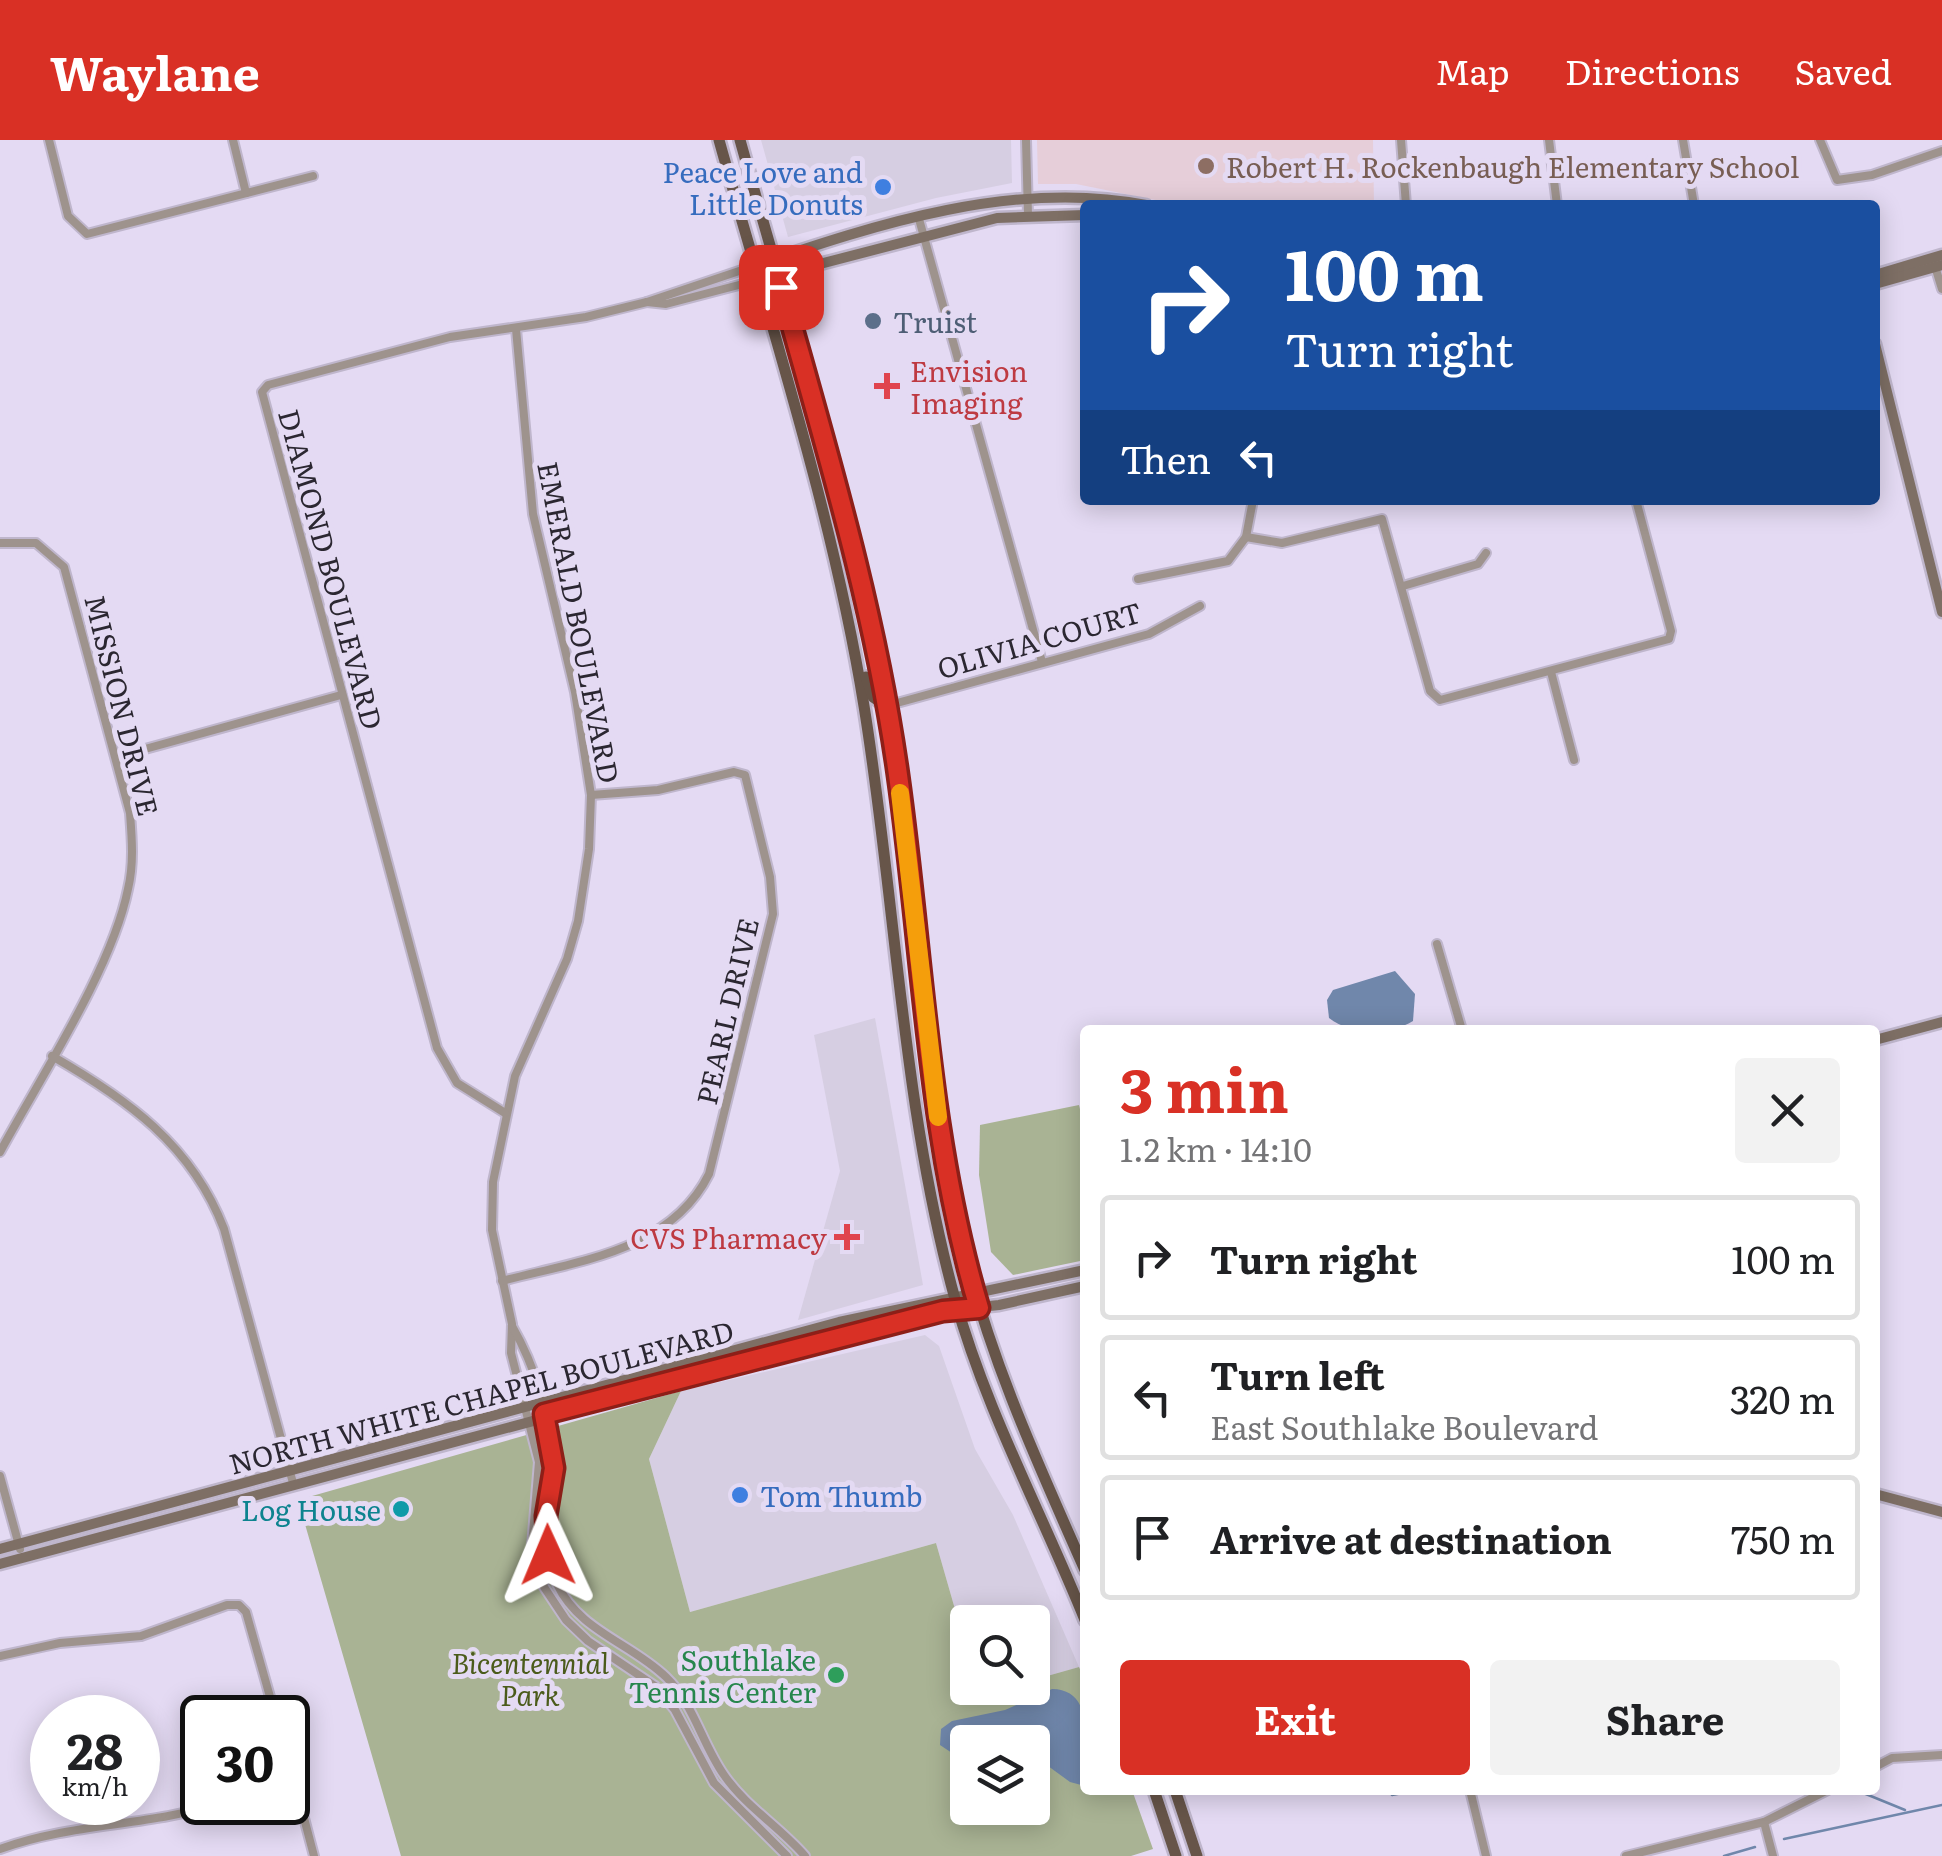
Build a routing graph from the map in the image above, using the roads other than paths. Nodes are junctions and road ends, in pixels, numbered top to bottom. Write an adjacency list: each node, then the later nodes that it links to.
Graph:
1 (49, 140): 12 (street)
2 (233, 140): 12 (street)
3 (719, 140): 24 (main road)
4 (740, 140): 22 (main road)
5 (1026, 140): 13 (street)
6 (1401, 140): 14 (street)
7 (1549, 140): 15 (street)
8 (1683, 140): 16 (street)
9 (1820, 140): 10 (street)
10 (1942, 151)
11 (313, 176): 12 (street)
12 (246, 193)
13 (1027, 197): 17 (main road); 18 (street); 20 (main road)
14 (1406, 200)
15 (1556, 200)
16 (1693, 200)
17 (1080, 201)
18 (1028, 215): 19 (main road); 21 (main road)
19 (1080, 215)
20 (919, 219): 21 (street); 22 (main road)
21 (925, 236): 26 (main road); 44 (street)
22 (774, 260): 24 (main road); 26 (main road)
23 (1938, 262): 25 (main road); 28 (main road); 29 (street)
24 (754, 266): 27 (main road); 30 (street, DIAMOND BOULEVARD)
25 (1880, 273)
26 (777, 275): 27 (main road); 47 (main road)
27 (758, 280): 30 (street, DIAMOND BOULEVARD); 43 (main road)
28 (1880, 282)
29 (1942, 289)
30 (647, 302): 31 (street, DIAMOND BOULEVARD)
31 (516, 329): 46 (street, DIAMOND BOULEVARD); 50 (street, EMERALD BOULEVARD)
32 (1880, 363): 40 (main road)
33 (1252, 505): 35 (street)
34 (1637, 505): 45 (street)
35 (1246, 537): 38 (street); 39 (street)
36 (0, 543): 48 (street, MISSION DRIVE)
37 (1486, 553): 39 (street)
38 (1138, 579)
39 (1403, 586): 45 (street)
40 (1940, 596): 42 (main road)
41 (1200, 606): 44 (street, OLIVIA COURT)
42 (1942, 612)
43 (850, 631): 47 (main road); 57 (main road)
44 (1042, 662): 47 (street, OLIVIA COURT)
45 (1550, 672): 49 (street)
46 (341, 695): 48 (street); 58 (street, DIAMOND BOULEVARD)
47 (886, 706): 56 (main road)
48 (116, 757): 55 (street, MISSION DRIVE)
49 (1574, 760)
50 (590, 796): 58 (street, EMERALD BOULEVARD); 61 (street, PEARL DRIVE)
51 (1437, 944): 53 (street)
52 (1942, 1022): 54 (main road)
53 (1461, 1025)
54 (1880, 1039)
55 (52, 1056): 59 (street, MISSION DRIVE); 71 (street)
56 (931, 1059): 57 (main road); 63 (main road)
57 (909, 1060): 64 (main road)
58 (505, 1112): 61 (street, EMERALD BOULEVARD)
59 (0, 1152)
60 (1080, 1271): 63 (main road, NORTH WHITE CHAPEL BOULEVARD)
61 (502, 1280): 67 (street, EMERALD BOULEVARD)
62 (1080, 1287): 65 (main road, NORTH WHITE CHAPEL BOULEVARD)
63 (975, 1293): 64 (main road, NORTH WHITE CHAPEL BOULEVARD); 65 (main road)
64 (954, 1296): 66 (main road); 68 (main road, NORTH WHITE CHAPEL BOULEVARD)
65 (979, 1308): 66 (main road, NORTH WHITE CHAPEL BOULEVARD); 77 (main road)
66 (958, 1310): 68 (main road, NORTH WHITE CHAPEL BOULEVARD); 81 (main road)
67 (512, 1326): 68 (street, EMERALD BOULEVARD); 69 (street, EMERALD BOULEVARD)
68 (543, 1409): 69 (main road, NORTH WHITE CHAPEL BOULEVARD); 79 (street, EMERALD BOULEVARD)
69 (528, 1413): 71 (main road, NORTH WHITE CHAPEL BOULEVARD); 80 (street, EMERALD BOULEVARD)
70 (0, 1476): 74 (street)
71 (292, 1478): 74 (main road, NORTH WHITE CHAPEL BOULEVARD); 76 (main road, NORTH WHITE CHAPEL BOULEVARD)
72 (1880, 1495): 73 (main road)
73 (1942, 1512)
74 (19, 1544): 75 (main road, NORTH WHITE CHAPEL BOULEVARD); 76 (street)
75 (0, 1550)
76 (22, 1558): 78 (main road, NORTH WHITE CHAPEL BOULEVARD)
77 (1080, 1559)
78 (0, 1564)
79 (560, 1590): 80 (street); 96 (street)
80 (548, 1596): 95 (street, EMERALD BOULEVARD)
81 (1080, 1609)
82 (0, 1656): 83 (street)
83 (269, 1695)
84 (1942, 1755): 85 (street)
85 (1880, 1764)
86 (1156, 1795): 97 (main road)
87 (1176, 1795): 98 (main road)
88 (1471, 1795): 99 (street)
89 (1818, 1795): 91 (street)
90 (180, 1813): 93 (street)
91 (1764, 1822): 100 (street); 101 (street)
92 (305, 1825): 94 (street)
93 (0, 1849)
94 (314, 1856)
95 (787, 1856)
96 (804, 1856)
97 (1176, 1856)
98 (1197, 1856)
99 (1486, 1856)
100 (1626, 1856)
101 (1773, 1856)

